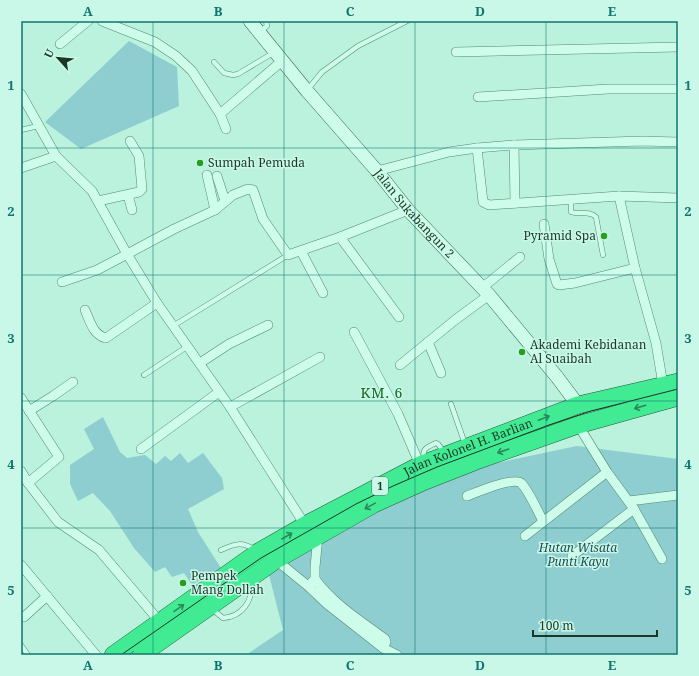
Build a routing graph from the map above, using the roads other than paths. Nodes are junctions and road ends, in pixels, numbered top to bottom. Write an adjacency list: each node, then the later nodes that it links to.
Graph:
1 (88, 21): 8 (street)
2 (102, 21): 6 (street)
3 (250, 21): 7 (street, Jalan Sukabangun 2)
4 (266, 21): 7 (lane)
5 (407, 21): 14 (lane)
6 (116, 24): 17 (street)
7 (260, 32): 11 (street, Jalan Sukabangun 2)
8 (60, 44)
9 (678, 47): 10 (street)
10 (456, 52)
11 (278, 56): 12 (lane); 14 (street, Jalan Sukabangun 2); 17 (street)
12 (214, 62)
13 (678, 89): 16 (street)
14 (307, 91): 27 (street, Jalan Sukabangun 2)
15 (21, 94): 18 (street)
16 (478, 97)
17 (220, 114): 19 (street)
18 (38, 126): 20 (lane); 25 (street)
19 (226, 129)
20 (21, 130)
21 (130, 141): 30 (street)
22 (678, 142): 23 (street)
23 (514, 145): 24 (street); 36 (street)
24 (477, 148): 27 (street); 36 (street)
25 (56, 156): 26 (street); 34 (street)
26 (21, 168)
27 (377, 171): 39 (street, Jalan Sukabangun 2)
28 (207, 175): 38 (street)
29 (217, 176): 35 (street)
30 (128, 195): 34 (street); 37 (street)
31 (619, 196): 32 (street); 33 (street); 47 (street)
32 (678, 198)
33 (571, 199): 36 (street); 45 (lane)
34 (98, 201): 43 (street)
35 (225, 201): 38 (street); 44 (street)
36 (515, 203)
37 (132, 210)
38 (215, 210): 43 (street)
39 (408, 210): 41 (street); 49 (street, Jalan Sukabangun 2)
40 (544, 224): 47 (street)
41 (340, 237): 42 (street); 53 (street)
42 (301, 251): 44 (street); 50 (street)
43 (127, 254): 48 (street); 51 (street)
44 (288, 255): 55 (lane)
45 (603, 255)
46 (520, 257): 49 (street)
47 (635, 268): 65 (street)
48 (62, 282)
49 (486, 292): 57 (street); 70 (street, Jalan Sukabangun 2)
50 (323, 293)
51 (157, 303): 52 (street); 55 (street)
52 (85, 310)
53 (399, 317)
54 (268, 325): 60 (street)
55 (173, 326): 58 (street)
56 (354, 332): 76 (street)
57 (428, 342): 61 (street); 62 (street)
58 (188, 346): 60 (street); 63 (lane)
59 (320, 356): 71 (street)
60 (200, 363): 66 (street)
61 (400, 365)
62 (441, 373)
63 (144, 375)
64 (73, 382): 72 (street)
65 (670, 384): 70 (highway, Jalan Kolonel H. Barlian / 1)
66 (219, 392): 71 (street); 75 (street)
67 (678, 397): 73 (highway, Jalan Kolonel H. Barlian / 1, one-way to 73)
68 (21, 398): 72 (street)
69 (451, 404): 74 (lane)
70 (578, 405): 74 (highway, Jalan Kolonel H. Barlian / 1, one-way to 70)
71 (230, 407): 86 (street)
72 (29, 411): 80 (street)
73 (578, 425): 78 (street); 79 (highway, Jalan Kolonel H. Barlian / 1, one-way to 79)
74 (466, 447): 76 (highway, Jalan Kolonel H. Barlian / 1)
75 (141, 449)
76 (423, 464): 79 (highway, Jalan Kolonel H. Barlian / 1)
77 (21, 471): 80 (street)
78 (607, 472): 83 (street); 85 (street)
79 (407, 480): 86 (highway, Jalan Kolonel H. Barlian / 1); 87 (highway, Jalan Kolonel H. Barlian / 1, one-way to 87)
80 (28, 484): 99 (street)
81 (678, 495): 83 (street)
82 (467, 496): 85 (street)
83 (628, 501): 84 (street)
84 (634, 509): 91 (street); 92 (street)
85 (543, 521): 88 (street)
86 (305, 525): 90 (highway, Jalan Kolonel H. Barlian / 1, one-way to 86)
87 (318, 536): 93 (highway, Jalan Kolonel H. Barlian / 1); 95 (street)
88 (525, 536)
89 (221, 550): 90 (lane)
90 (258, 552): 99 (highway, Jalan Kolonel H. Barlian / 1, one-way to 90)
91 (572, 556)
92 (662, 559)
93 (276, 560): 96 (street); 102 (highway, Jalan Kolonel H. Barlian / 1)
94 (21, 565): 97 (street)
95 (315, 579): 96 (street); 101 (street)
96 (308, 586): 101 (street)
97 (47, 596): 98 (street); 104 (street)
98 (21, 616)
99 (160, 622): 105 (highway, Jalan Kolonel H. Barlian / 1)
100 (21, 645): 103 (lane)
101 (383, 648): 106 (street)
102 (146, 653)
103 (28, 655)
104 (96, 655)
105 (113, 655)
106 (397, 655)

